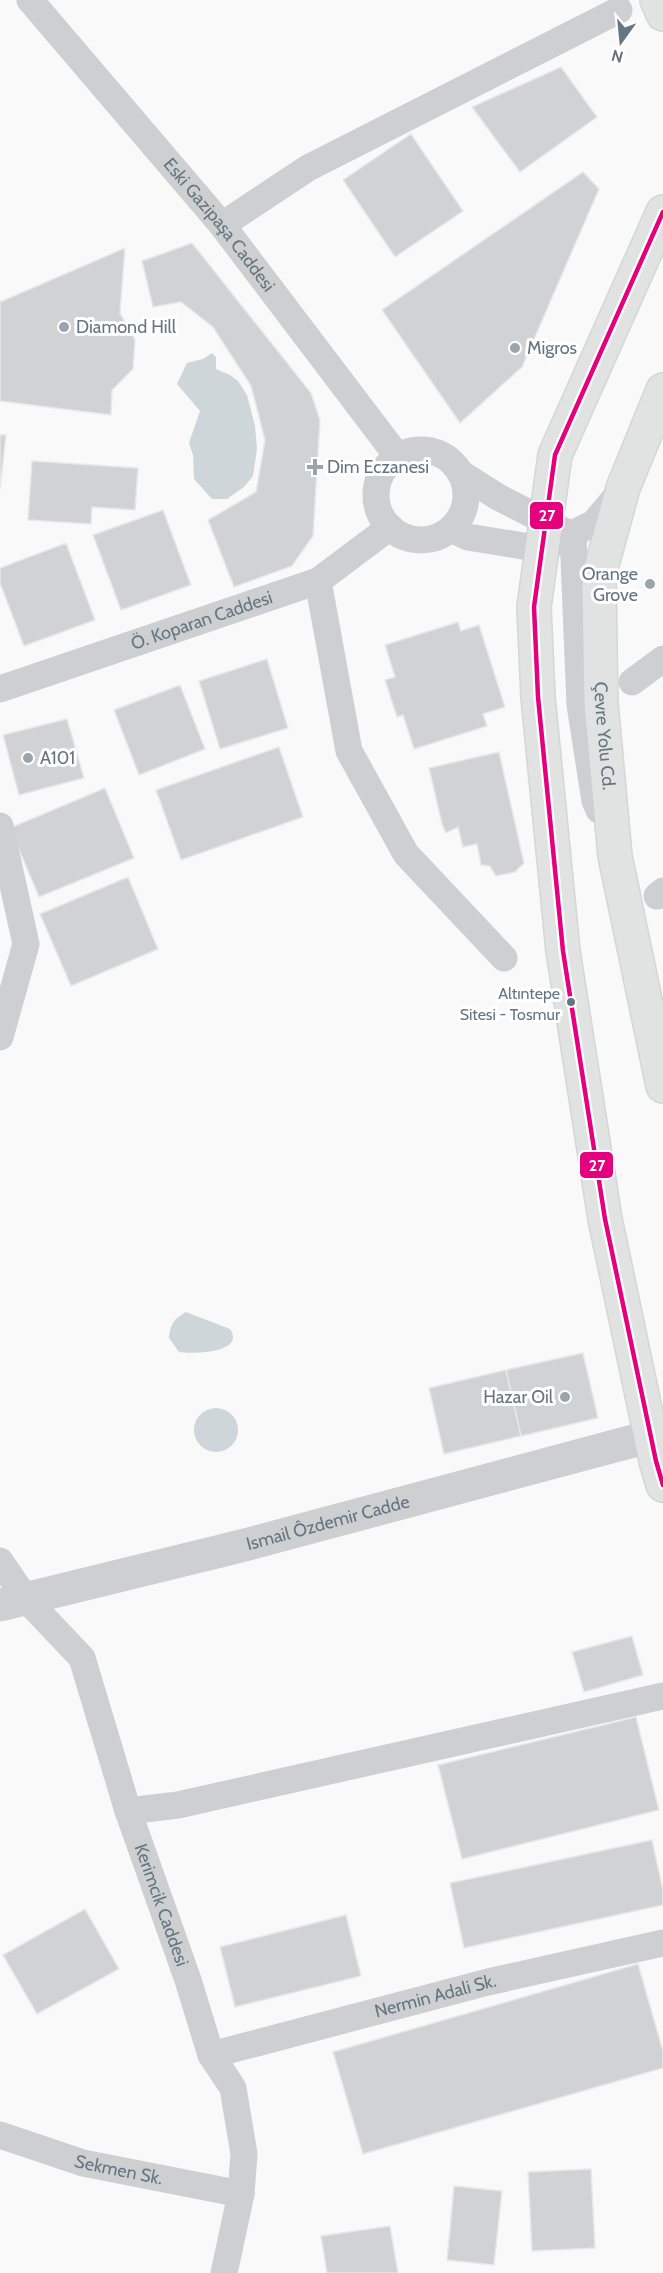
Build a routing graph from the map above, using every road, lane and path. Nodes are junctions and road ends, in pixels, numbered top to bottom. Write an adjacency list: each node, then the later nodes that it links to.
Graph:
1 (30, 0): 6 (street, Eski Gazipaşa Caddesi)
2 (657, 0): 4 (highway)
3 (619, 10): 6 (street)
4 (663, 14)
5 (663, 212): 13 (highway)
6 (222, 225): 8 (street, Eski Gazipaşa Caddesi)
7 (663, 390): 10 (highway, Çevre Yolu Cd.)
8 (398, 457): 9 (street); 11 (street)
9 (460, 473): 12 (street); 13 (street)
10 (623, 488): 13 (street); 19 (highway, Çevre Yolu Cd.)
11 (390, 527): 12 (street); 14 (street, Ö. Koparan Caddesi)
12 (451, 529): 13 (street)
13 (554, 535): 19 (street); 23 (highway)
14 (318, 581): 17 (street, Ö. Koparan Caddesi); 20 (street)
15 (663, 658): 16 (street)
16 (632, 682)
17 (0, 689)
18 (0, 826): 21 (street)
19 (615, 856): 22 (highway, Çevre Yolu Cd.)
20 (504, 958)
21 (0, 1037)
22 (663, 1086)
23 (652, 1436): 24 (highway); 26 (street, Ismail Ôzdemir Cadde)
24 (663, 1485)
25 (0, 1561): 26 (street, Kerimcik Caddesi)
26 (13, 1602): 28 (street, Kerimcik Caddesi)
27 (663, 1696): 28 (street)
28 (128, 1811): 30 (street, Kerimcik Caddesi)
29 (663, 1943): 30 (street, Nermin Adali Sk.)
30 (211, 2055): 32 (street, Kerimcik Caddesi)
31 (0, 2135): 32 (street, Sekmen Sk.)
32 (241, 2194): 33 (street, Kerimcik Caddesi)
33 (224, 2273)

